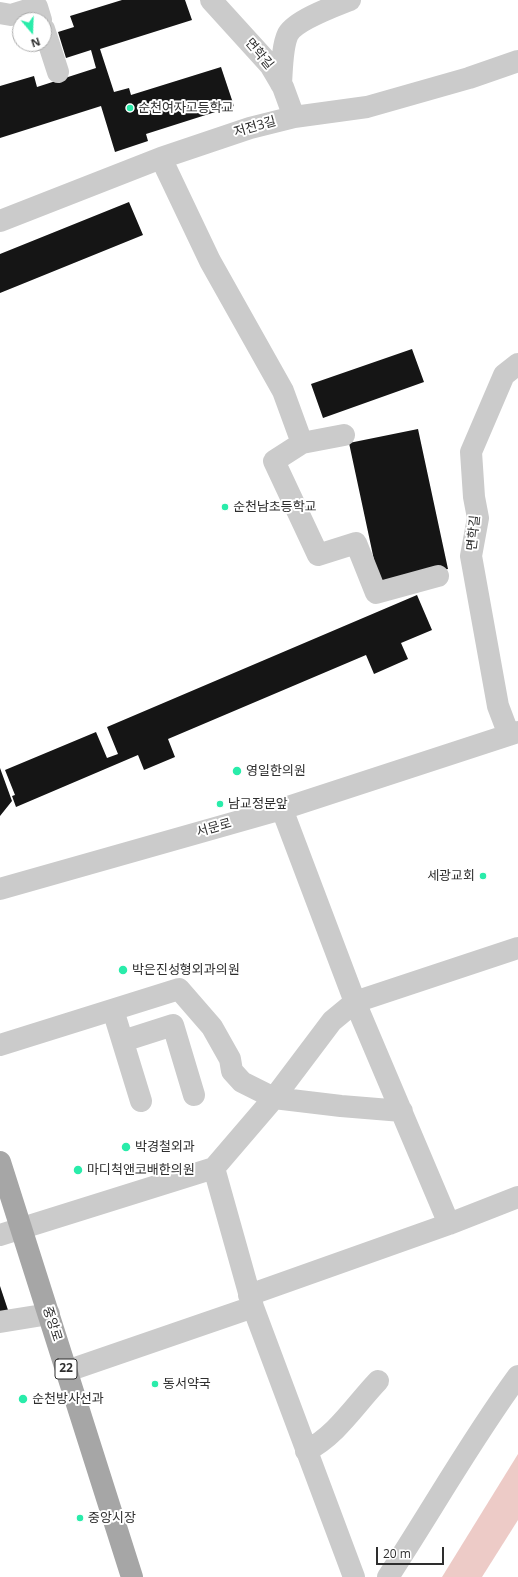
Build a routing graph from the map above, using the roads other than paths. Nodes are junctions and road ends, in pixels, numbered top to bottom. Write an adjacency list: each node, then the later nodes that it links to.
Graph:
1 (211, 0): 11 (street, 면학길)
2 (350, 0): 3 (street)
3 (324, 4): 11 (street)
4 (20, 12): 5 (street)
5 (39, 12)
6 (0, 13): 7 (street)
7 (12, 14)
8 (51, 52): 10 (street)
9 (518, 61): 12 (street, 저전3길)
10 (58, 72)
11 (281, 84): 12 (street, 면학길)
12 (294, 117): 13 (street, 저전3길)
13 (161, 158): 14 (street, 저전3길); 17 (street)
14 (0, 222)
15 (518, 364): 19 (street, 면학길)
16 (344, 435): 17 (street)
17 (302, 443): 18 (street)
18 (438, 576)
19 (513, 734): 20 (street, 서문로)
20 (282, 809): 21 (street, 서문로); 23 (street)
21 (0, 889)
22 (518, 948): 23 (street)
23 (356, 1002): 28 (street); 30 (street)
24 (113, 1010): 25 (street); 26 (street); 28 (street)
25 (122, 1041): 27 (street); 29 (street)
26 (0, 1045)
27 (194, 1095)
28 (274, 1098): 30 (street); 32 (street)
29 (141, 1101)
30 (402, 1111): 34 (street)
31 (0, 1162): 35 (main road, 중앙로 / 22)
32 (214, 1168): 35 (street); 37 (street)
33 (518, 1197): 34 (street)
34 (449, 1224): 37 (street)
35 (21, 1228): 36 (street); 38 (main road, 중앙로 / 22)
36 (0, 1235)
37 (251, 1301): 40 (street); 43 (street)
38 (49, 1314): 39 (street); 40 (main road, 중앙로 / 22)
39 (0, 1322)
40 (67, 1371): 44 (main road, 중앙로 / 22)
41 (518, 1376): 46 (street)
42 (378, 1381): 43 (street)
43 (306, 1451): 45 (street)
44 (132, 1577)
45 (354, 1577)
46 (388, 1577)

